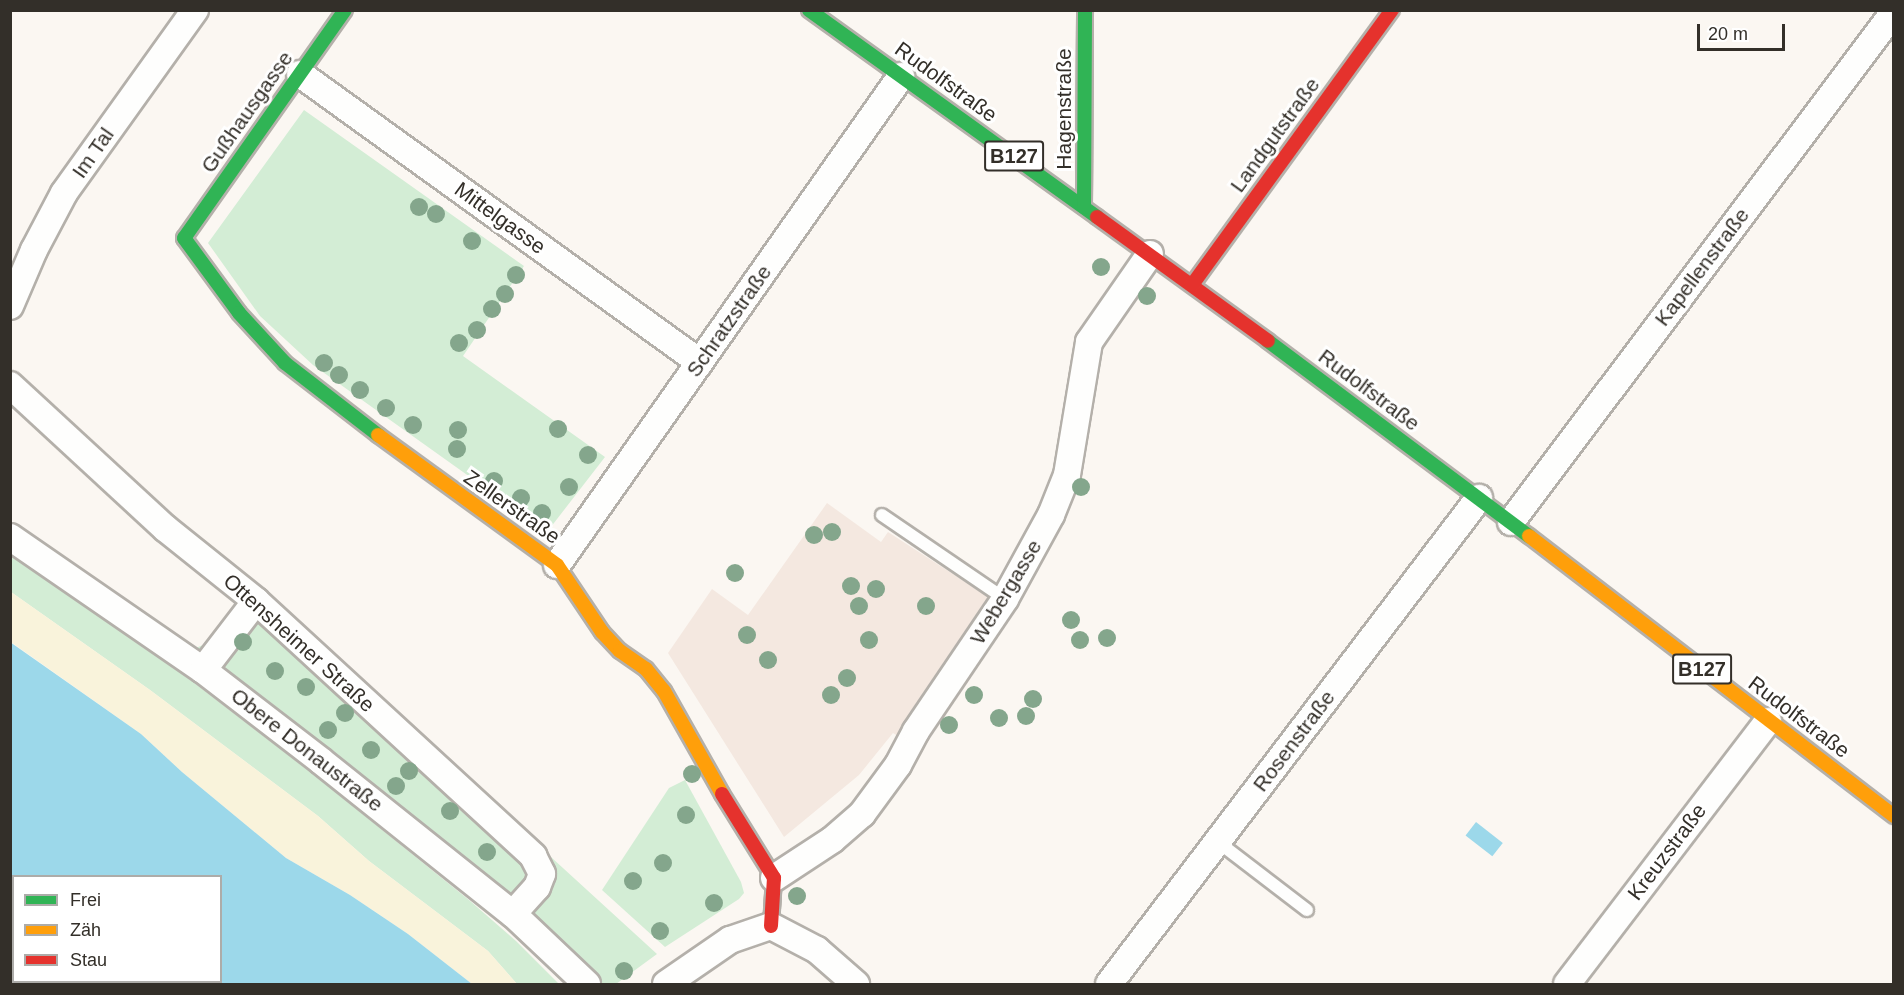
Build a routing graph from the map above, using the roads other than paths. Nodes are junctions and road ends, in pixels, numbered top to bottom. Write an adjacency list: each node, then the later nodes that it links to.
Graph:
1 (195, 10): 13 (street, Im Tal)
2 (345, 10): 7 (main road, Gußhausgasse)
3 (809, 10): 8 (main road, Rudolfstraße / B127)
4 (1085, 10): 9 (main road, Hagenstraße)
5 (1392, 10): 12 (main road, Landgutstraße)
6 (1893, 12): 18 (street, Kapellenstraße)
7 (300, 74): 10 (main road, Gußhausgasse); 14 (street, Mittelgasse)
8 (901, 76): 9 (main road, Rudolfstraße / B127); 14 (street, Schratzstraße)
9 (1084, 207): 11 (main road, Rudolfstraße / B127)
10 (184, 238): 20 (main road, Zellerstraße)
11 (1150, 254): 12 (main road, Rudolfstraße / B127); 21 (street, Webergasse)
12 (1192, 285): 16 (main road, Rudolfstraße / B127)
13 (10, 306)
14 (700, 362): 20 (street, Schratzstraße)
15 (10, 385): 22 (street, Ottensheimer Straße)
16 (1479, 498): 18 (main road, Rudolfstraße / B127); 26 (street, Rosenstraße)
17 (882, 515): 21 (lane)
18 (1511, 522): 24 (main road, Rudolfstraße / B127)
19 (10, 537): 23 (street, Obere Donaustraße)
20 (557, 565): 27 (main road, Zellerstraße)
21 (1005, 599): 27 (street, Webergasse)
22 (256, 601): 23 (street); 29 (street, Ottensheimer Straße)
23 (203, 670): 29 (street, Obere Donaustraße)
24 (1768, 721): 25 (main road, Rudolfstraße / B127); 35 (street, Kreuzstraße)
25 (1893, 816)
26 (1218, 842): 28 (lane); 34 (street, Rosenstraße)
27 (774, 878): 30 (main road)
28 (1307, 910)
29 (513, 914): 31 (street, Obere Donaustraße)
30 (771, 926): 32 (street); 33 (street)
31 (587, 984)
32 (666, 984)
33 (856, 984)
34 (1110, 984)
35 (1567, 984)

